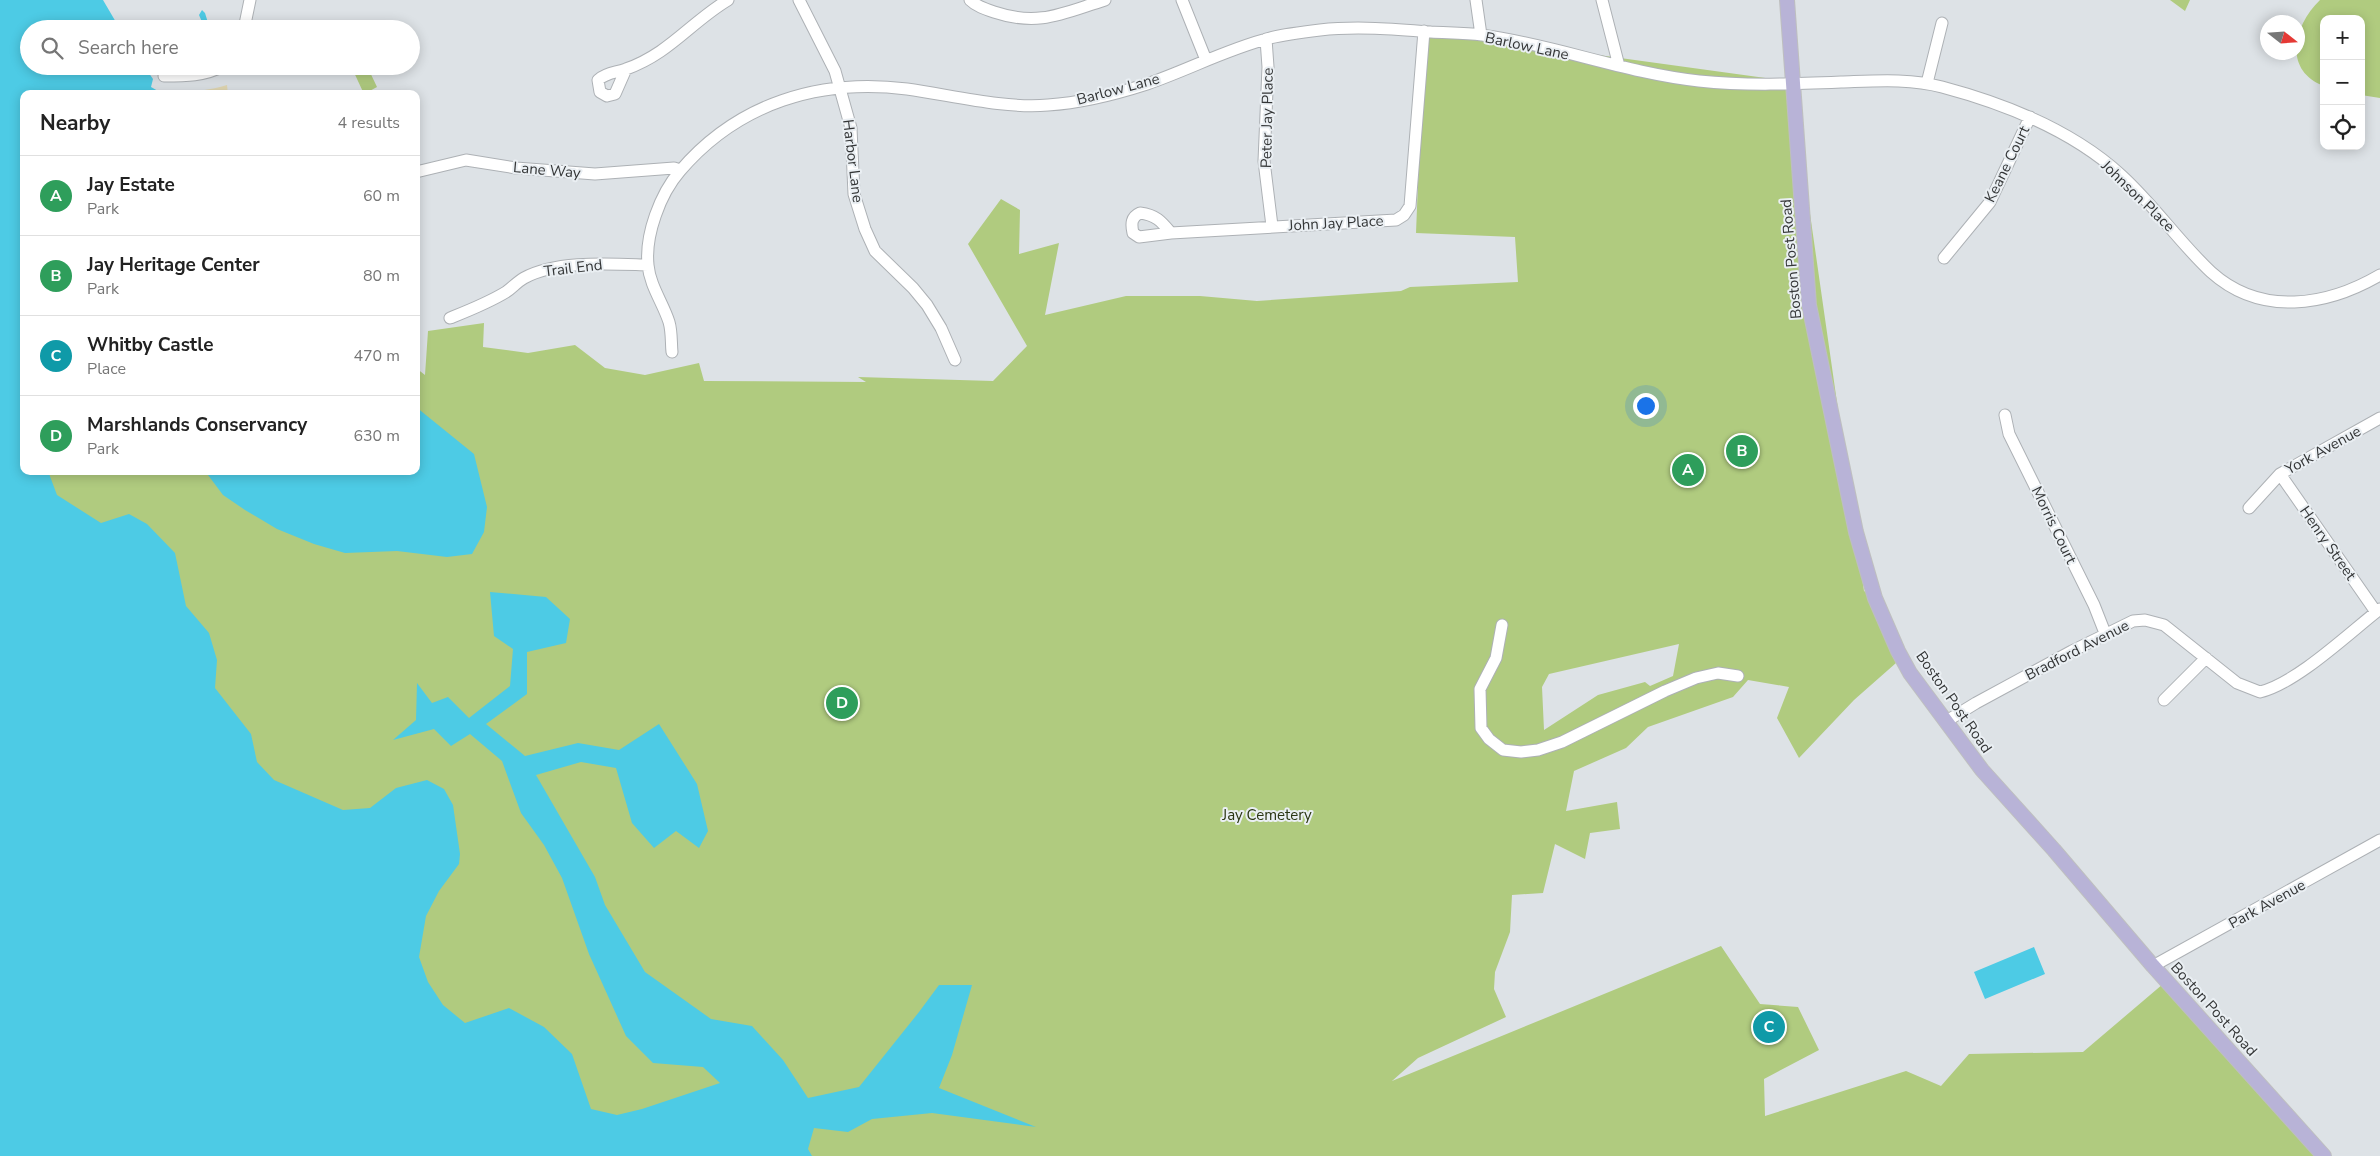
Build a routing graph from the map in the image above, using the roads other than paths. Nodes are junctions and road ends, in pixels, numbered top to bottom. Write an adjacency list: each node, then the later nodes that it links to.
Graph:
1 (250, 0): 10 (street)
2 (728, 0): 17 (street)
3 (799, 0): 22 (street, Harbor Lane)
4 (970, 0): 5 (street)
5 (1105, 0)
6 (1182, 0): 15 (street)
7 (1476, 0): 13 (street)
8 (1602, 0): 16 (street)
9 (1787, 0): 20 (main road, Boston Post Road)
10 (246, 20)
11 (1942, 23): 21 (street)
12 (1424, 31): 13 (street, Barlow Lane); 14 (street, Barlow Lane); 26 (street, John Jay Place)
13 (1481, 35): 16 (street, Barlow Lane)
14 (1266, 39): 15 (street, Barlow Lane); 26 (street, Peter Jay Place)
15 (1206, 60): 22 (street, Barlow Lane)
16 (1620, 66): 20 (street, Barlow Lane)
17 (626, 70)
18 (197, 75): 19 (street)
19 (164, 76)
20 (1793, 84): 21 (street, Johnson Place); 44 (main road, Boston Post Road)
21 (1927, 84): 23 (street, Johnson Place)
22 (840, 88): 24 (street, Barlow Lane); 33 (street, Harbor Lane)
23 (2030, 117): 28 (street, Keane Court); 30 (street, Johnson Place)
24 (680, 170): 25 (street, Lane Way); 29 (street, Barlow Lane)
25 (420, 171)
26 (1272, 226): 27 (street, John Jay Place)
27 (1171, 233)
28 (1944, 258)
29 (648, 265): 31 (street, Trail End); 32 (street, Barlow Lane)
30 (2380, 275)
31 (450, 318)
32 (672, 352)
33 (955, 360)
34 (2005, 415): 40 (street, Morris Court)
35 (2380, 418): 36 (street, York Avenue)
36 (2280, 474): 37 (street, York Avenue); 38 (street, Henry Street)
37 (2249, 508)
38 (2378, 610): 41 (street, Bradford Avenue)
39 (1502, 625): 42 (street)
40 (2105, 633): 41 (street, Bradford Avenue); 44 (street, Bradford Avenue)
41 (2206, 658): 43 (street)
42 (1738, 676)
43 (2164, 700)
44 (1945, 722): 46 (main road, Boston Post Road)
45 (2380, 840): 46 (street, Park Avenue)
46 (2153, 966): 47 (main road, Boston Post Road)
47 (2324, 1156)

